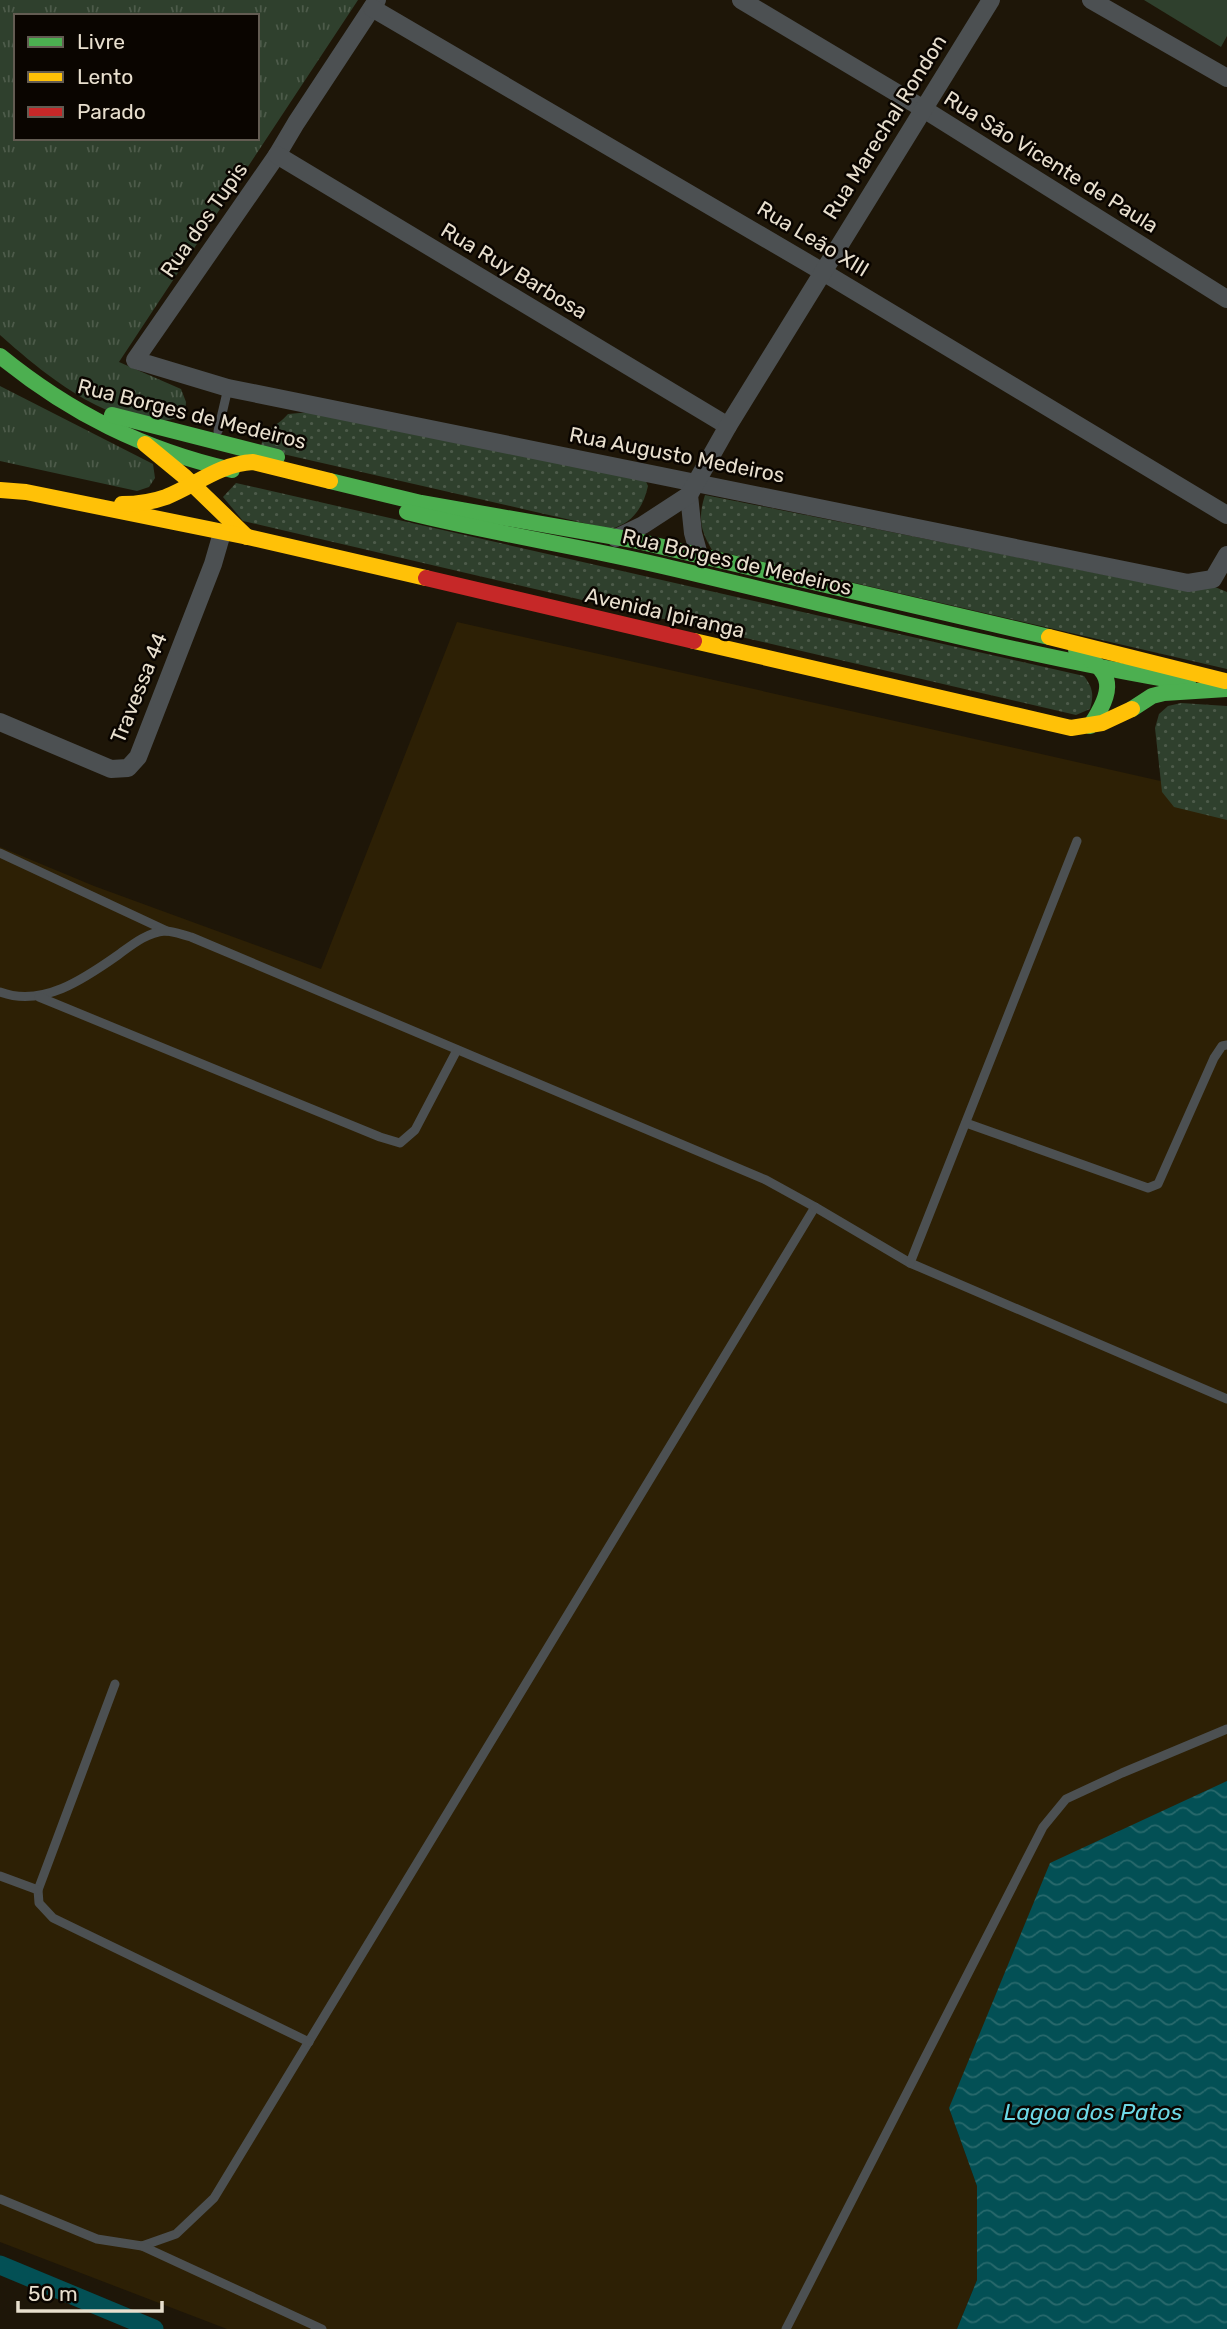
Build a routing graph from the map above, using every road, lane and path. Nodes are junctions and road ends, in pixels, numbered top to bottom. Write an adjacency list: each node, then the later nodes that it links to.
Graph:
1 (741, 0): 6 (street, Rua São Vicente de Paula)
2 (991, 0): 6 (street, Rua Marechal Rondon)
3 (1091, 0): 5 (street)
4 (375, 4): 7 (street, Rua dos Tupis); 8 (street, Rua Leão XIII)
5 (1227, 78)
6 (922, 108): 8 (street, Rua Marechal Rondon); 9 (street, Rua São Vicente de Paula)
7 (277, 155): 11 (street, Rua dos Tupis); 14 (street, Rua Ruy Barbosa)
8 (823, 272): 14 (street, Rua Marechal Rondon); 22 (street, Rua Leão XIII)
9 (1227, 299)
10 (0, 356): 13 (main road)
11 (135, 360): 12 (street, Rua Augusto Medeiros)
12 (228, 388): 15 (lane); 19 (street, Rua Augusto Medeiros)
13 (64, 402): 16 (main road, Rua Borges de Medeiros); 23 (main road, Rua Borges de Medeiros)
14 (728, 426): 19 (street, Rua Marechal Rondon)
15 (218, 431)
16 (145, 444): 17 (main road, Rua Borges de Medeiros); 18 (main road)
17 (221, 468): 18 (main road); 23 (main road); 29 (main road, Rua Borges de Medeiros)
18 (191, 482): 21 (main road); 25 (main road)
19 (692, 488): 26 (street, Rua Marechal Rondon); 27 (street, Rua Augusto Medeiros); 28 (street)
20 (0, 490): 21 (main road)
21 (96, 505): 24 (main road, Avenida Ipiranga)
22 (1227, 516)
23 (523, 523): 26 (main road, Rua Borges de Medeiros)
24 (222, 533): 25 (main road, Avenida Ipiranga); 31 (street, Travessa 44)
25 (248, 537): 32 (main road, Avenida Ipiranga)
26 (615, 538): 28 (main road, Rua Borges de Medeiros)
27 (1227, 555)
28 (706, 557): 29 (main road); 30 (main road, Rua Borges de Medeiros)
29 (1104, 669): 30 (main road, Rua Borges de Medeiros); 32 (main road)
30 (1225, 686): 32 (main road, Avenida Ipiranga)
31 (0, 722)
32 (1090, 726)
33 (1077, 841): 40 (lane)
34 (0, 853): 35 (lane)
35 (167, 931): 37 (lane); 39 (lane)
36 (0, 992): 37 (lane)
37 (38, 997): 39 (lane)
38 (1227, 1045): 40 (lane)
39 (457, 1050): 41 (lane)
40 (966, 1124): 42 (lane)
41 (815, 1207): 42 (lane); 48 (lane)
42 (910, 1263): 43 (lane)
43 (1227, 1399)
44 (115, 1684): 47 (lane)
45 (1227, 1730): 52 (lane)
46 (0, 1876): 47 (lane)
47 (38, 1890): 48 (lane)
48 (309, 2042): 50 (lane)
49 (0, 2199): 50 (lane)
50 (142, 2246): 51 (lane)
51 (322, 2329)
52 (786, 2329)

